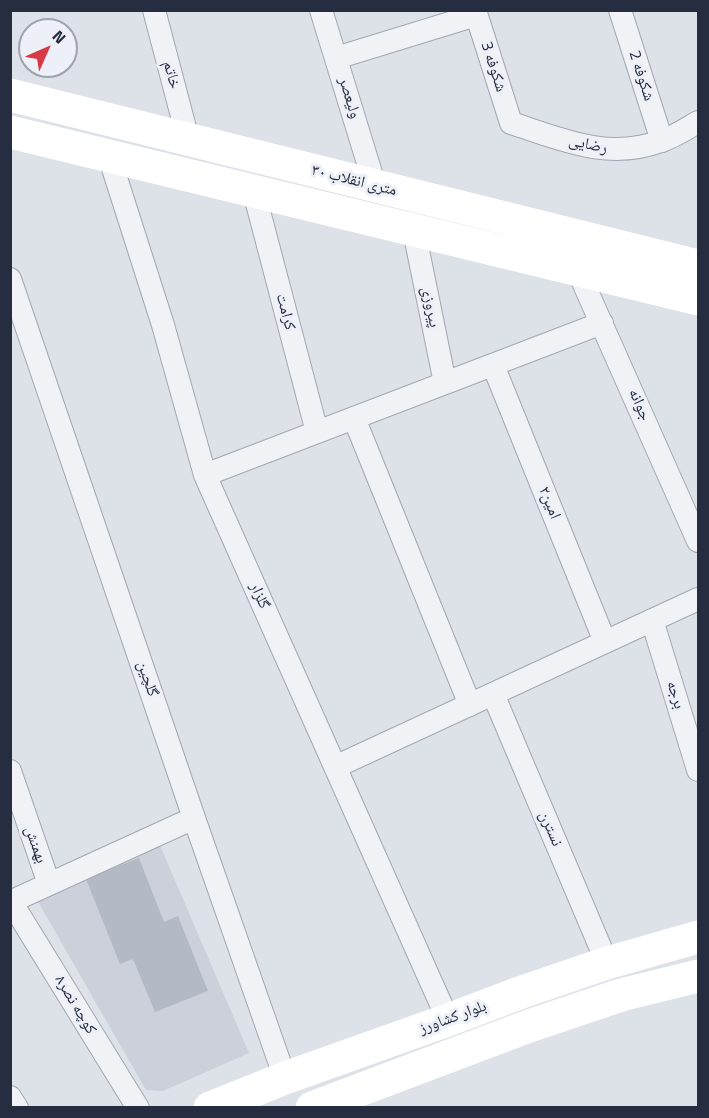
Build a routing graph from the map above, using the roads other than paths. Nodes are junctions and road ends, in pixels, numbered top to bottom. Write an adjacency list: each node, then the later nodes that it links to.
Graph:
1 (154, 10): 10 (street, خاتم)
2 (321, 10): 5 (street, ولیعصر)
3 (620, 10): 11 (street, شکوفه 2)
4 (476, 13): 5 (street); 8 (street, شکوفه 3)
5 (336, 58): 13 (street, ولیعصر)
6 (10, 95): 10 (main road, ۳۰ متری انقلاب)
7 (699, 122): 11 (street, رضایی)
8 (510, 123): 11 (street, رضایی)
9 (10, 132): 12 (main road, ۳۰ متری انقلاب)
10 (188, 139): 13 (main road, ۳۰ متری انقلاب)
11 (662, 141)
12 (109, 156): 14 (main road, ۳۰ متری انقلاب); 25 (street, گلزار)
13 (375, 186): 16 (main road, ۳۰ متری انقلاب)
14 (254, 192): 15 (main road, ۳۰ متری انقلاب); 24 (street, کرامت)
15 (414, 231): 17 (main road, ۳۰ متری انقلاب); 22 (street, پیروزی)
16 (699, 266)
17 (578, 271): 19 (main road, ۳۰ متری انقلاب); 20 (street, جوانه)
18 (10, 279): 35 (street, گلچین)
19 (699, 299)
20 (602, 323): 21 (street); 26 (street, جوانه)
21 (493, 365): 22 (street); 29 (street, امین۲)
22 (445, 383): 23 (street)
23 (354, 418): 24 (street); 31 (street)
24 (317, 432): 25 (street)
25 (206, 475): 32 (street, گلزار)
26 (699, 541)
27 (699, 599): 28 (street)
28 (652, 620): 29 (street); 33 (street, برجه)
29 (605, 642): 30 (street)
30 (493, 694): 31 (street); 39 (street, نسترن)
31 (471, 705): 32 (street)
32 (335, 767): 41 (street, گلزار)
33 (699, 770)
34 (10, 771): 36 (street, بهمنش)
35 (194, 818): 36 (street); 42 (street, گلچین)
36 (49, 885): 37 (street)
37 (11, 901): 45 (street, کوچه نصر۸)
38 (699, 937): 39 (main road, بلوار کشاورز)
39 (607, 963): 41 (main road, بلوار کشاورز)
40 (699, 976): 47 (main road, بلوار کشاورز)
41 (448, 1020): 42 (main road, بلوار کشاورز)
42 (285, 1078): 46 (main road, بلوار کشاورز)
43 (10, 1097): 44 (street)
44 (16, 1107)
45 (138, 1107)
46 (210, 1107)
47 (312, 1107)

